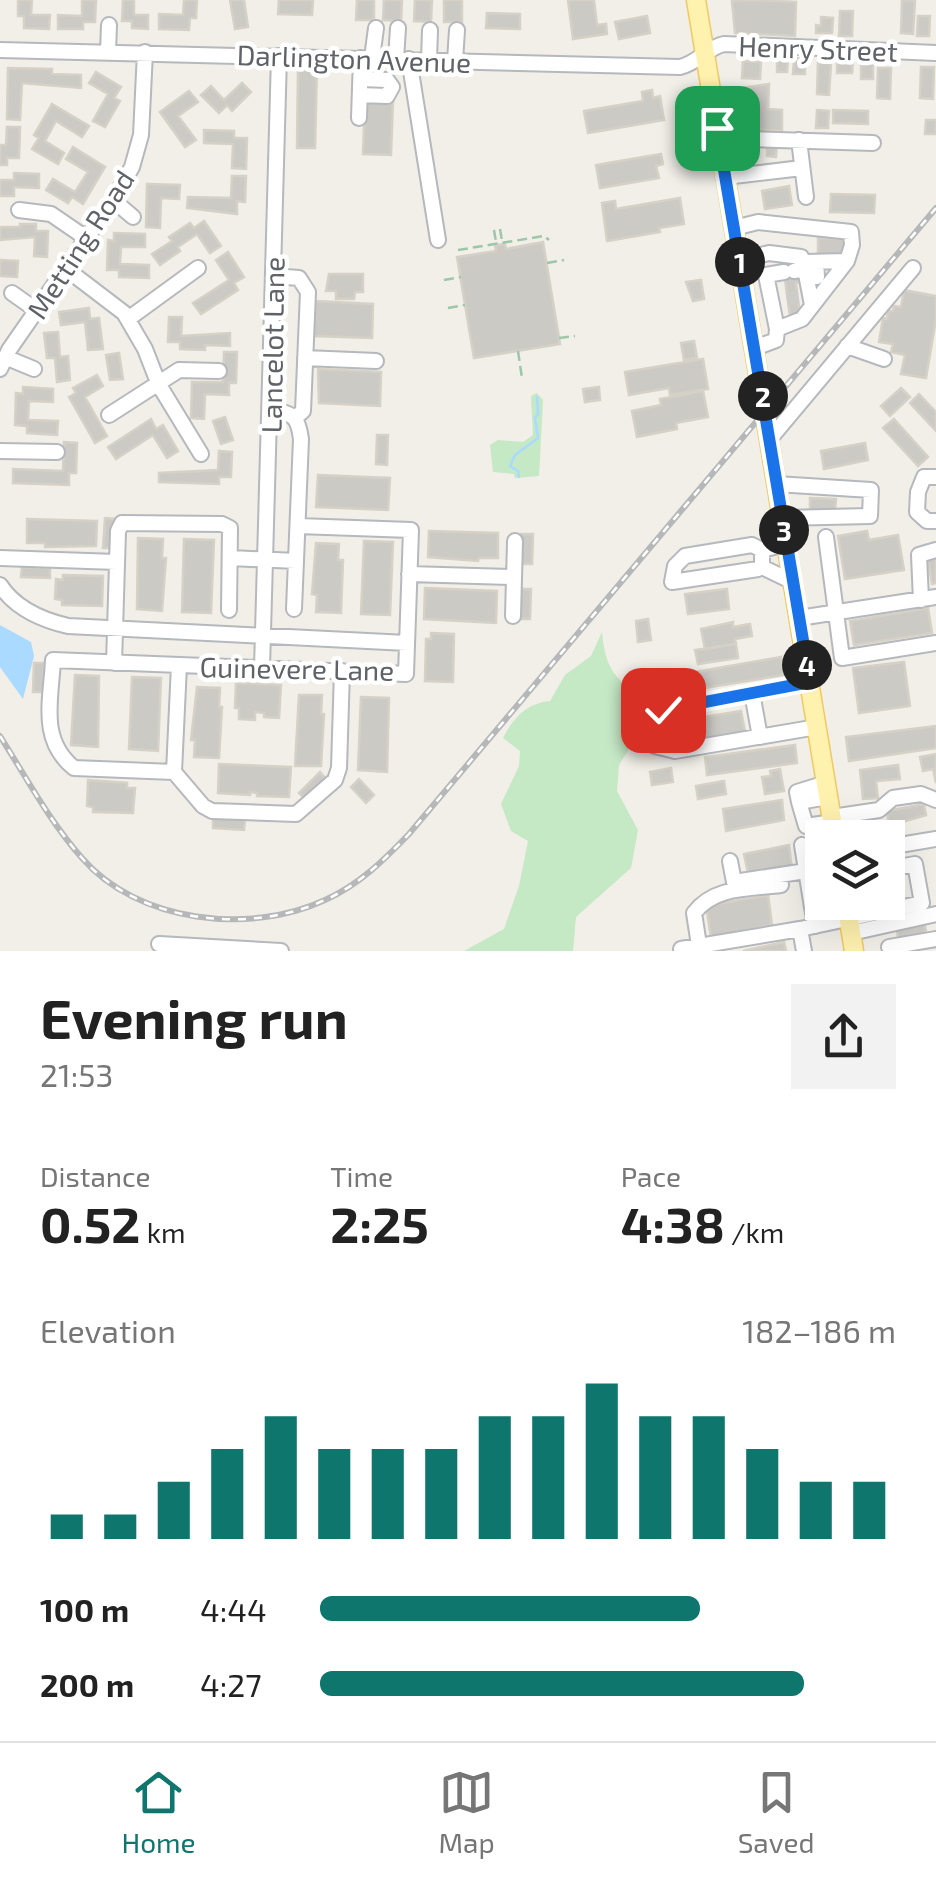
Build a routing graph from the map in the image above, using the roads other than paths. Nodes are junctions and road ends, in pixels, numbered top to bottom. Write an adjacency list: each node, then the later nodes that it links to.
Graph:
1 (696, 0): 12 (main road)
2 (108, 24): 8 (street)
3 (376, 28): 13 (street)
4 (398, 28): 14 (street)
5 (430, 30): 15 (street)
6 (457, 30): 16 (street)
7 (0, 50): 8 (street, Darlington Avenue)
8 (108, 52): 9 (street, Darlington Avenue)
9 (145, 52): 11 (street, Darlington Avenue); 24 (street, Metting Road)
10 (936, 53): 12 (street, Henry Street)
11 (279, 56): 13 (street, Darlington Avenue); 37 (street, Lancelot Lane)
12 (705, 57): 16 (street, Darlington Avenue); 18 (main road)
13 (367, 58): 14 (street, Darlington Avenue); 17 (street)
14 (402, 59): 15 (street, Darlington Avenue); 29 (street)
15 (429, 60): 16 (street, Darlington Avenue)
16 (455, 61)
17 (359, 118)
18 (719, 138): 19 (street); 22 (main road)
19 (799, 140): 20 (street); 21 (street)
20 (873, 143)
21 (802, 168): 22 (street); 23 (street)
22 (726, 177): 27 (main road)
23 (806, 196)
24 (113, 200): 26 (street); 28 (street, Metting Road)
25 (19, 210): 28 (street)
26 (133, 217)
27 (734, 228): 31 (main road); 32 (street)
28 (86, 238): 33 (street, Metting Road)
29 (438, 240)
30 (763, 254): 31 (street); 36 (street); 38 (street)
31 (740, 260): 44 (main road)
32 (847, 261): 38 (street); 38 (street)
33 (65, 268): 40 (street, Metting Road); 41 (street)
34 (198, 268): 41 (street)
35 (912, 268): 43 (street)
36 (766, 275): 38 (street); 38 (street)
37 (273, 276): 45 (street); 52 (street, Lancelot Lane)
38 (803, 284): 42 (street); 42 (street)
39 (12, 293): 40 (street)
40 (36, 310): 48 (street, Metting Road)
41 (128, 318): 51 (street)
42 (778, 329): 44 (street)
43 (847, 346): 46 (street); 55 (street)
44 (754, 348): 55 (main road)
45 (305, 358): 47 (street); 54 (street)
46 (884, 359)
47 (376, 361)
48 (2, 363): 49 (street)
49 (34, 369)
50 (219, 370): 51 (street)
51 (159, 385): 53 (street); 58 (street)
52 (270, 410): 54 (street); 71 (street, Lancelot Lane)
53 (108, 415)
54 (296, 417): 63 (street)
55 (769, 440): 60 (main road)
56 (0, 451): 57 (street)
57 (57, 452)
58 (202, 454)
59 (936, 476): 62 (street)
60 (776, 484): 61 (main road); 61 (street)
61 (782, 518): 66 (main road)
62 (936, 522)
63 (298, 526): 72 (street); 75 (street, Guinevere Lane)
64 (826, 537): 82 (street)
65 (515, 541): 76 (street)
66 (786, 544): 67 (street); 77 (main road)
67 (762, 550): 74 (street); 74 (street)
68 (936, 550): 79 (street)
69 (0, 558): 73 (street)
70 (231, 558): 71 (street); 73 (street); 81 (street)
71 (266, 559): 72 (street); 86 (street, Lancelot Lane)
72 (296, 561): 80 (street)
73 (117, 562): 85 (street)
74 (762, 566): 77 (street)
75 (409, 574): 76 (street); 87 (street, Guinevere Lane)
76 (514, 578): 83 (street)
77 (793, 582): 84 (main road)
78 (0, 585): 85 (street)
79 (929, 598): 82 (street)
80 (294, 609)
81 (229, 610)
82 (836, 612): 84 (street); 88 (street)
83 (513, 616)
84 (799, 618): 93 (main road)
85 (116, 628): 86 (street); 89 (street)
86 (263, 634): 87 (street); 91 (street, Lancelot Lane)
87 (407, 643): 92 (street, Guinevere Lane)
88 (936, 643)
89 (114, 663): 90 (street, Guinevere Lane); 97 (street, Guinevere Lane)
90 (179, 665): 91 (street, Guinevere Lane); 97 (street)
91 (262, 668): 92 (street, Guinevere Lane)
92 (342, 672): 97 (street)
93 (810, 682): 94 (street); 95 (main road)
94 (752, 693): 96 (street); 96 (street)
95 (817, 727): 96 (street); 98 (main road)
96 (760, 738)
97 (174, 772)
98 (827, 790): 100 (main road); 102 (street)
99 (936, 800): 101 (street)
100 (832, 820)
101 (850, 820)
102 (805, 823)
103 (936, 839): 104 (street)
104 (905, 844)
105 (802, 845): 107 (street)
106 (730, 860): 111 (street)
107 (805, 864)
108 (905, 866): 112 (street)
109 (805, 871): 111 (street)
110 (805, 872): 111 (street)
111 (735, 886): 121 (street)
112 (905, 905)
113 (905, 912): 114 (street)
114 (936, 916)
115 (808, 920): 118 (street)
116 (882, 920): 124 (street)
117 (850, 926): 118 (street)
118 (808, 928): 122 (street); 126 (street)
119 (936, 939): 124 (street)
120 (159, 944): 125 (street)
121 (699, 945): 122 (street); 123 (street)
122 (718, 946)
123 (681, 948)
124 (888, 949)
125 (280, 951)
126 (804, 951)

